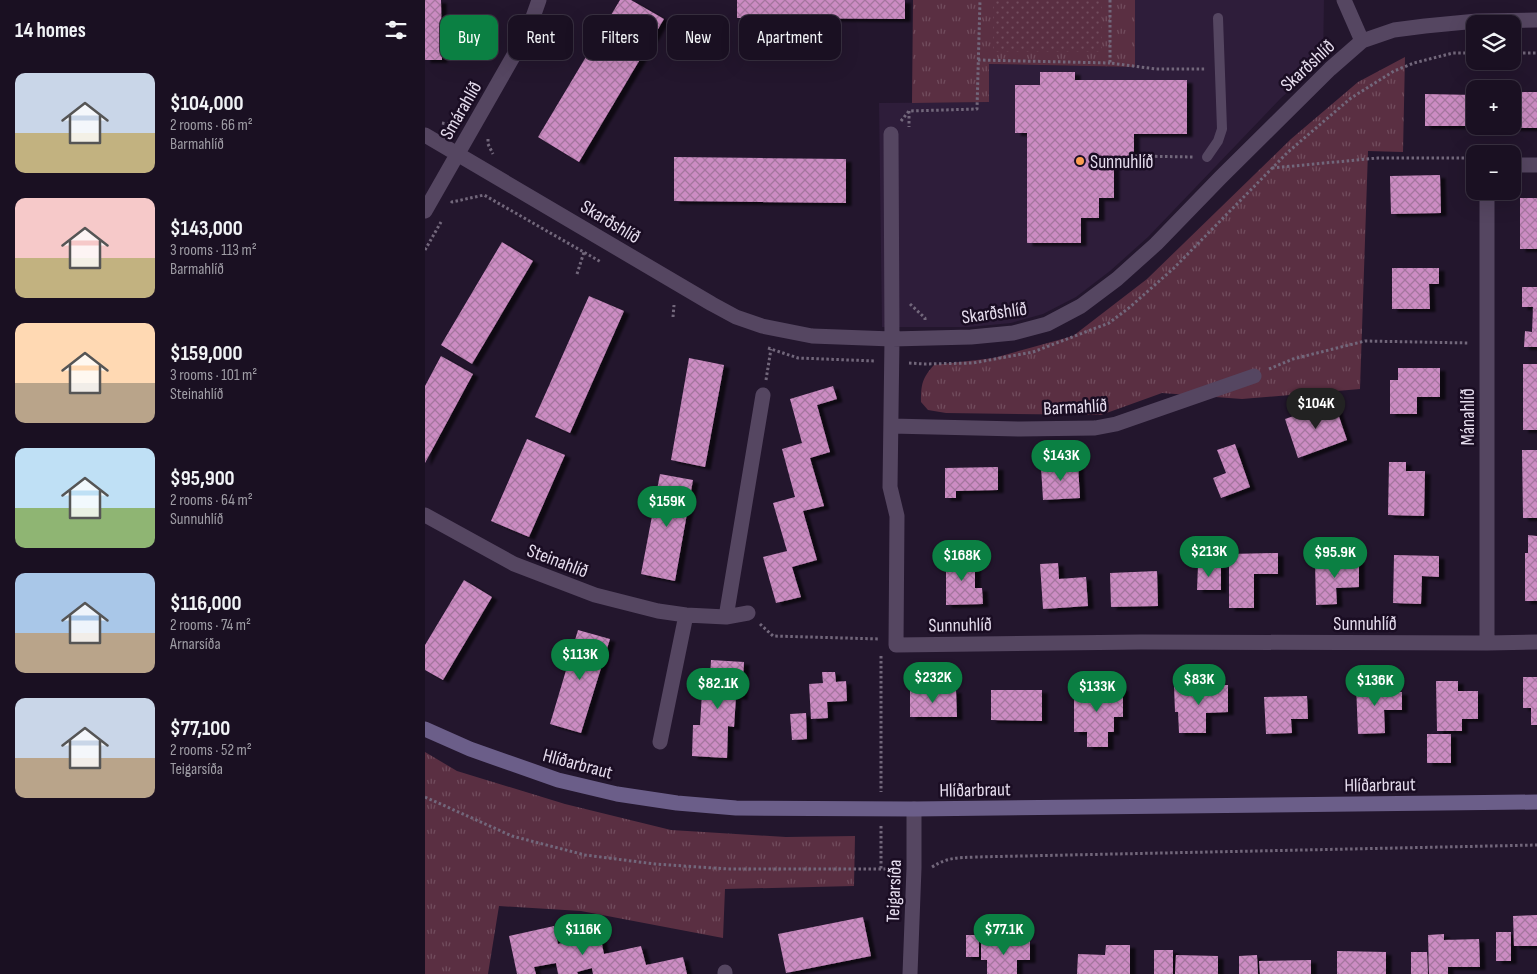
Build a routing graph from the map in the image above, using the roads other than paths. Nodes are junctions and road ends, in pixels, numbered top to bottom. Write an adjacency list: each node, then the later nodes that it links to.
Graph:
1 (539, 0): 8 (street, Smárahlíð)
2 (1344, 0): 5 (street)
3 (1218, 18): 9 (lane)
4 (1537, 20): 5 (street, Skarðshlíð)
5 (1362, 41): 14 (street, Skarðshlíð)
6 (891, 134): 14 (street, Sunnuhlíð)
7 (425, 135): 8 (street, Skarðshlíð)
8 (457, 154): 13 (street, Smárahlíð); 14 (street, Skarðshlíð)
9 (1207, 157)
10 (1521, 165): 11 (street)
11 (1537, 166)
12 (1487, 200): 23 (street, Mánahlíð)
13 (425, 211)
14 (892, 339): 17 (street, Sunnuhlíð)
15 (1254, 376): 17 (street, Barmahlíð)
16 (763, 395): 21 (street)
17 (891, 426): 23 (street, Sunnuhlíð)
18 (425, 515): 20 (street, Steinahlíð)
19 (748, 613): 21 (street, Steinahlíð)
20 (686, 615): 21 (street, Steinahlíð); 25 (street)
21 (726, 617)
22 (1537, 642): 23 (street, Sunnuhlíð)
23 (1487, 643)
24 (425, 729): 27 (main road, Hlíðarbraut)
25 (659, 742)
26 (1537, 802): 27 (main road, Hlíðarbraut)
27 (914, 809): 28 (street, Teigarsíða)
28 (910, 974)

